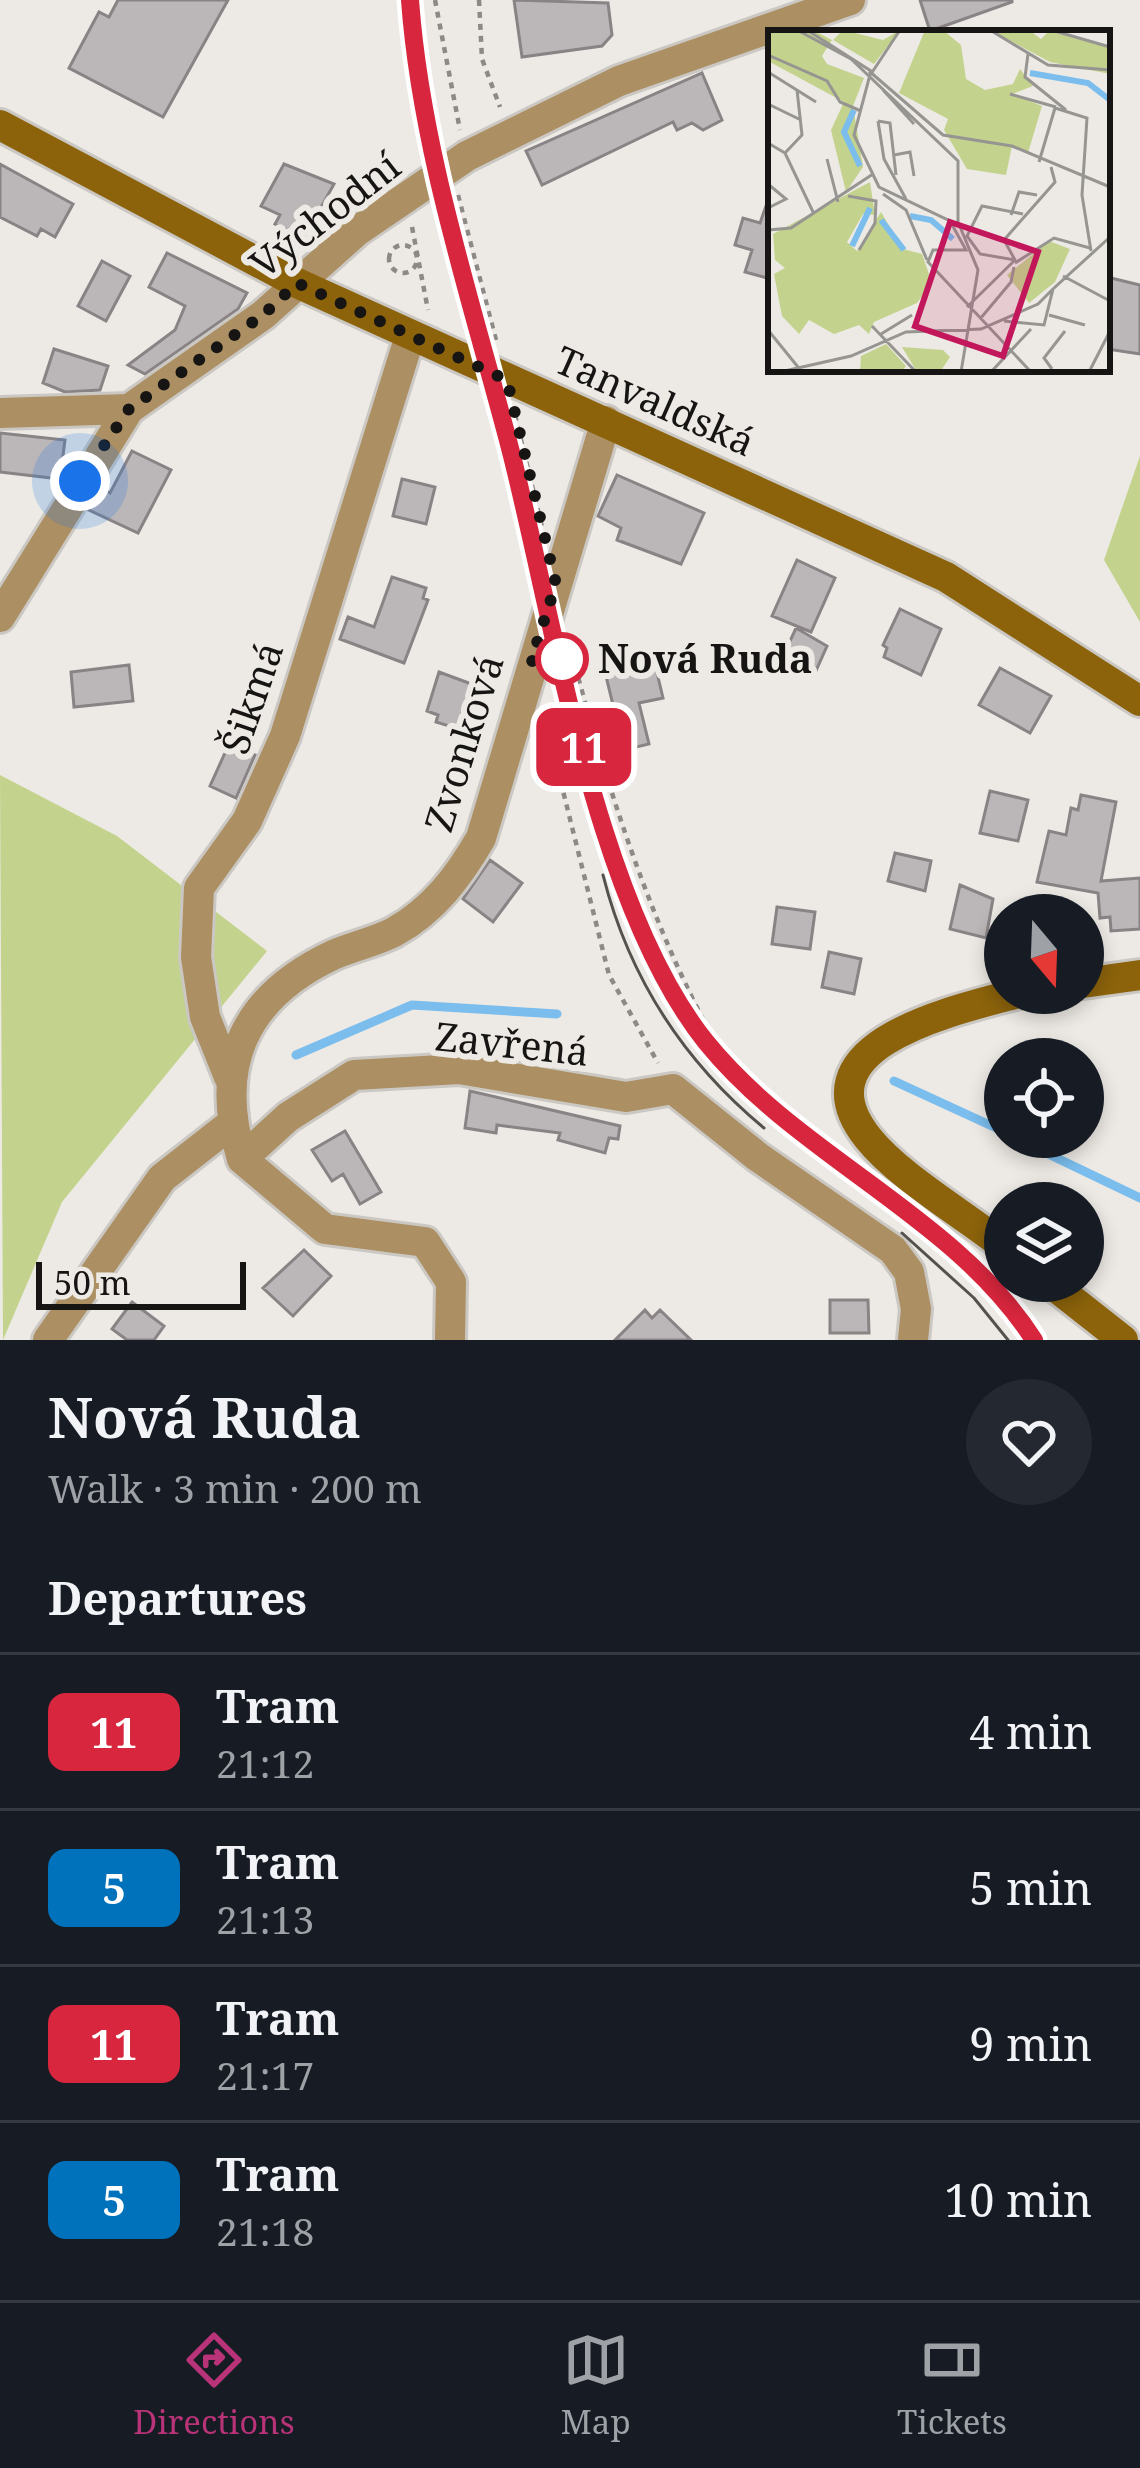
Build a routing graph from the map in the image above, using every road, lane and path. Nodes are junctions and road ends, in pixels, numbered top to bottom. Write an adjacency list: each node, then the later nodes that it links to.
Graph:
1 (435, 0): 6 (path)
2 (479, 0): 5 (path)
3 (850, 0): 5 (street, Východní)
4 (0, 124): 9 (main road, Tanvaldská)
5 (514, 134): 6 (street, Východní)
6 (459, 161): 7 (street, Východní); 11 (path)
7 (406, 198): 8 (path); 9 (street, Východní)
8 (417, 256): 8 (path); 10 (path)
9 (297, 283): 10 (main road, Tanvaldská); 12 (street, Východní)
10 (421, 332): 11 (main road, Tanvaldská); 24 (street, Šikmá)
11 (507, 380): 14 (main road, Tanvaldská); 15 (path)
12 (129, 409): 13 (street); 16 (street, Východní)
13 (0, 413)
14 (606, 421): 18 (main road, Tanvaldská); 24 (street, Zvonková)
15 (546, 539)
16 (0, 616)
17 (567, 635): 23 (path)
18 (1140, 701)
19 (542, 706): 25 (path)
20 (1140, 975): 21 (main road)
21 (1104, 980)
22 (984, 1003): 28 (main road)
23 (708, 1029)
24 (229, 1077): 26 (street, Zvonková)
25 (673, 1089): 27 (street, Zavřená); 32 (street)
26 (231, 1124): 27 (street, Zvonková); 30 (street)
27 (242, 1159): 31 (street)
28 (984, 1231)
29 (1075, 1302): 33 (main road)
30 (48, 1340)
31 (450, 1340)
32 (914, 1340)
33 (1123, 1340)

